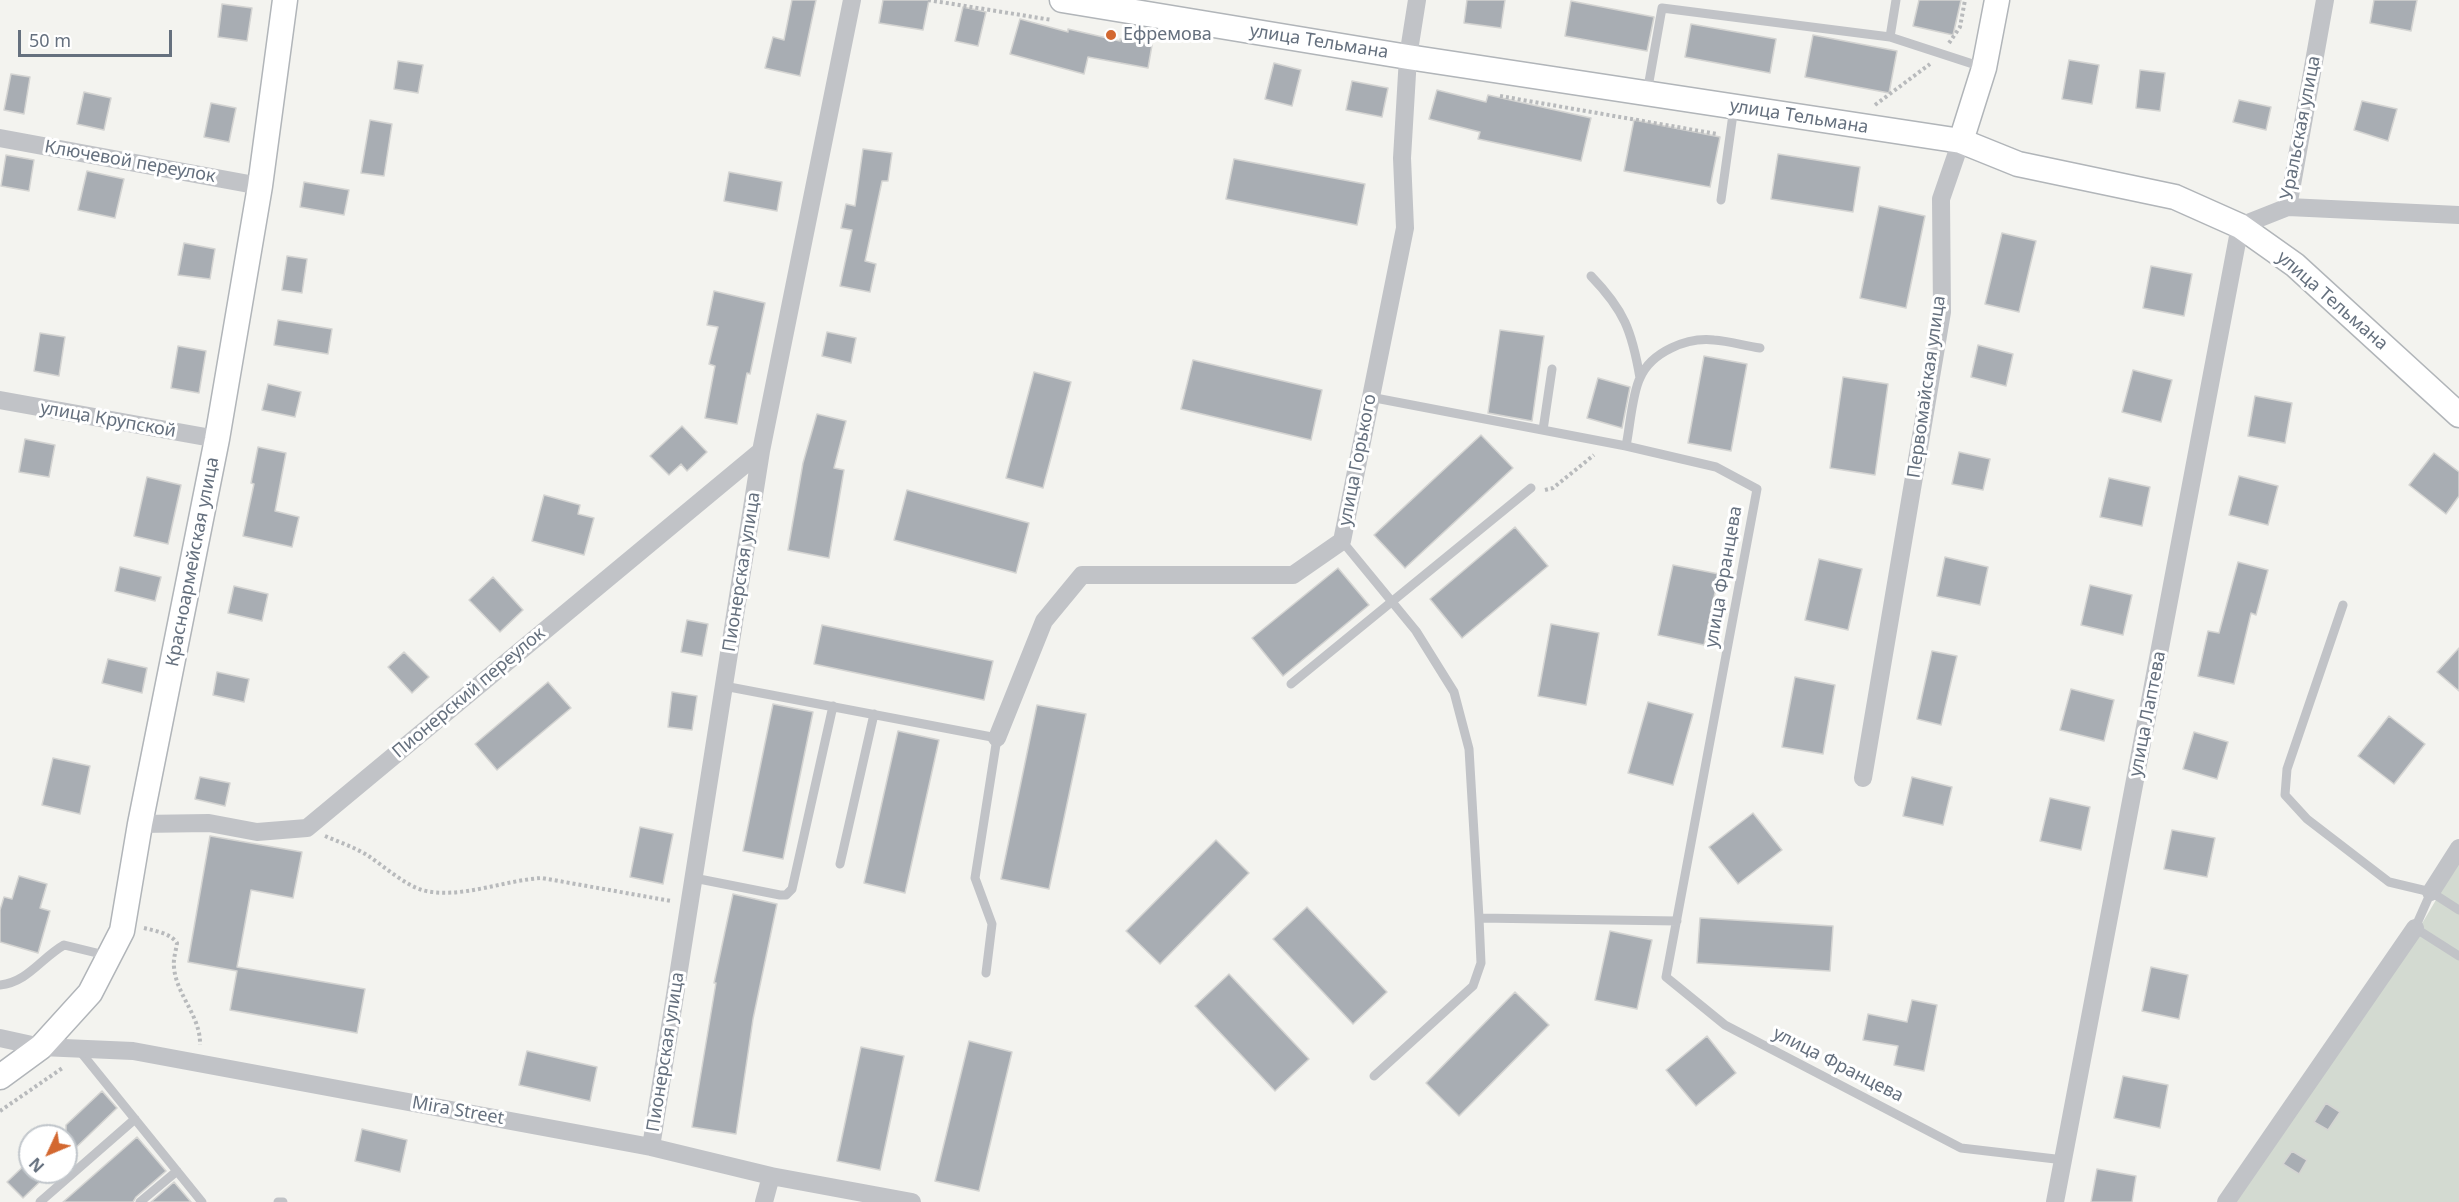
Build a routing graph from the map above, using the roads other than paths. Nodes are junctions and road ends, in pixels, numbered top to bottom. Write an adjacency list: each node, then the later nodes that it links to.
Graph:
1 (285, 0): 15 (street, Красноармейская улица)
2 (852, 0): 30 (street, Пионерская улица)
3 (1062, 0): 9 (street, улица Тельмана)
4 (1417, 0): 9 (street, улица Горького)
5 (1896, 0): 8 (lane)
6 (1997, 0): 10 (street, Первомайская улица)
7 (2325, 0): 17 (street, Уральская улица)
8 (1890, 37): 10 (lane); 11 (lane)
9 (1408, 57): 11 (street, улица Тельмана); 24 (street, улица Горького)
10 (1984, 68): 14 (street, Первомайская улица)
11 (1647, 93): 12 (street, улица Тельмана)
12 (1734, 107): 14 (street, улица Тельмана); 16 (lane)
13 (0, 138): 15 (street, Ключевой переулок)
14 (1961, 141): 19 (street, улица Тельмана); 40 (street, Первомайская улица)
15 (260, 186): 28 (street, Красноармейская улица)
16 (1721, 200)
17 (2288, 207): 18 (street); 19 (street, Уральская улица)
18 (2459, 215)
19 (2240, 226): 26 (street, улица Тельмана); 61 (street, улица Лаптева)
20 (1591, 276): 23 (lane)
21 (1760, 348): 23 (lane)
22 (1552, 369): 27 (lane)
23 (1640, 378): 29 (lane)
24 (1370, 397): 27 (lane, улица Францева); 32 (street, улица Горького)
25 (0, 400): 28 (street, улица Крупской)
26 (2459, 415)
27 (1543, 430): 29 (lane, улица Францева)
28 (217, 439): 41 (street, Красноармейская улица)
29 (1626, 446): 48 (lane, улица Францева)
30 (761, 451): 36 (street, Пионерская улица); 41 (street, Пионерский переулок)
31 (1531, 488): 33 (lane)
32 (1342, 541): 33 (lane); 39 (street, улица Горького)
33 (1391, 601): 35 (lane); 47 (lane)
34 (2343, 605): 45 (lane)
35 (1291, 684)
36 (724, 686): 37 (lane); 44 (street, Пионерская улица)
37 (833, 706): 38 (lane); 44 (lane)
38 (874, 714): 39 (lane); 43 (lane)
39 (997, 738): 52 (lane)
40 (1863, 778)
41 (140, 824): 50 (street, Красноармейская улица)
42 (2459, 848): 45 (street)
43 (840, 864)
44 (694, 878): 60 (street, Пионерская улица)
45 (2431, 892): 46 (lane); 49 (lane)
46 (2459, 910)
47 (1479, 918): 48 (lane); 57 (lane)
48 (1677, 921): 61 (lane, улица Францева)
49 (2415, 928): 51 (lane); 70 (street)
50 (109, 956): 53 (lane); 55 (street, Красноармейская улица)
51 (2459, 956)
52 (986, 973)
53 (0, 985)
54 (0, 1038): 55 (street, Mira Street)
55 (40, 1047): 56 (street, Mira Street); 58 (street, Красноармейская улица)
56 (80, 1052): 59 (lane); 60 (street, Mira Street)
57 (1374, 1076)
58 (0, 1077)
59 (135, 1119): 62 (lane); 64 (lane)
60 (651, 1147): 63 (street, Mira Street)
61 (2064, 1160): 69 (street, улица Лаптева)
62 (177, 1171): 65 (lane); 66 (lane)
63 (771, 1176): 67 (street); 68 (street, Mira Street)
64 (40, 1202)
65 (140, 1202)
66 (202, 1202)
67 (764, 1202)
68 (912, 1202)
69 (2055, 1202)
70 (2226, 1202)

